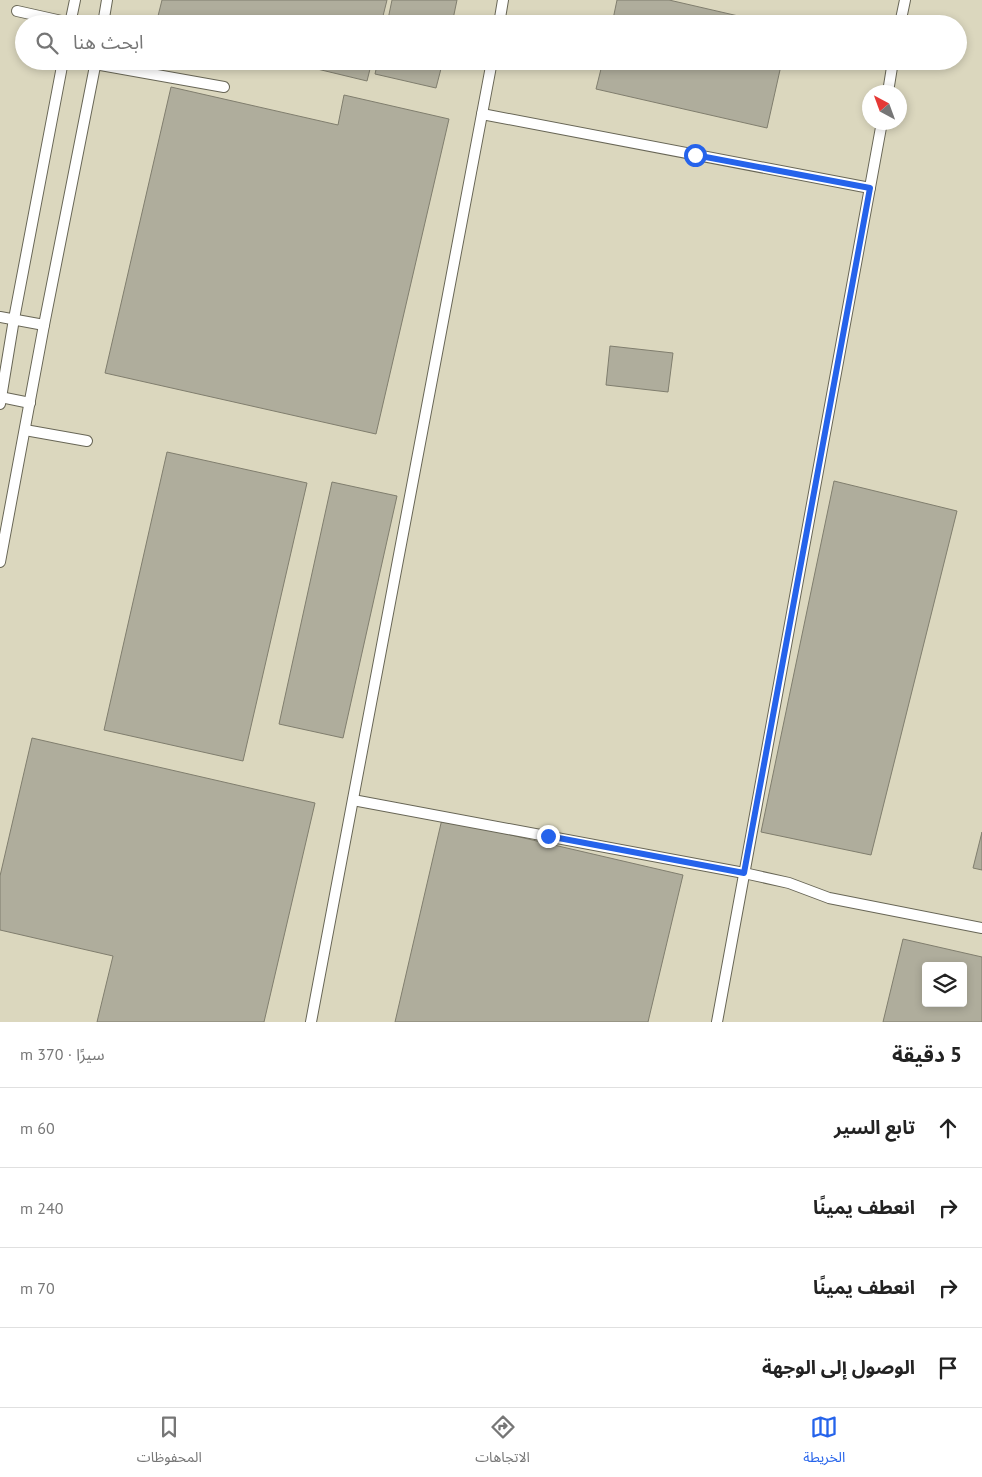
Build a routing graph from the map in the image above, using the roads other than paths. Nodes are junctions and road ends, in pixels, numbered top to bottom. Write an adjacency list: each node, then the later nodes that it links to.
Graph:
1 (75, 0): 7 (lane)
2 (107, 0): 8 (lane)
3 (503, 0): 9 (lane)
4 (904, 0): 10 (lane)
5 (17, 11): 6 (lane)
6 (35, 15)
7 (73, 15)
8 (104, 15)
9 (500, 15)
10 (902, 15)
11 (61, 70): 22 (lane)
12 (95, 70): 23 (lane)
13 (133, 70): 17 (lane)
14 (490, 70): 18 (lane)
15 (892, 70): 16 (lane)
16 (889, 85)
17 (224, 87)
18 (482, 114): 20 (lane); 29 (lane)
19 (881, 130): 20 (lane)
20 (870, 188): 30 (lane)
21 (0, 316): 22 (lane)
22 (14, 319): 23 (lane); 24 (lane)
23 (44, 325): 25 (lane)
24 (0, 399): 25 (lane)
25 (30, 403): 26 (lane)
26 (25, 430): 27 (lane); 28 (lane)
27 (87, 441)
28 (0, 562)
29 (353, 800): 30 (lane); 32 (lane)
30 (744, 873): 31 (lane); 33 (lane)
31 (982, 928)
32 (311, 1022)
33 (717, 1022)

